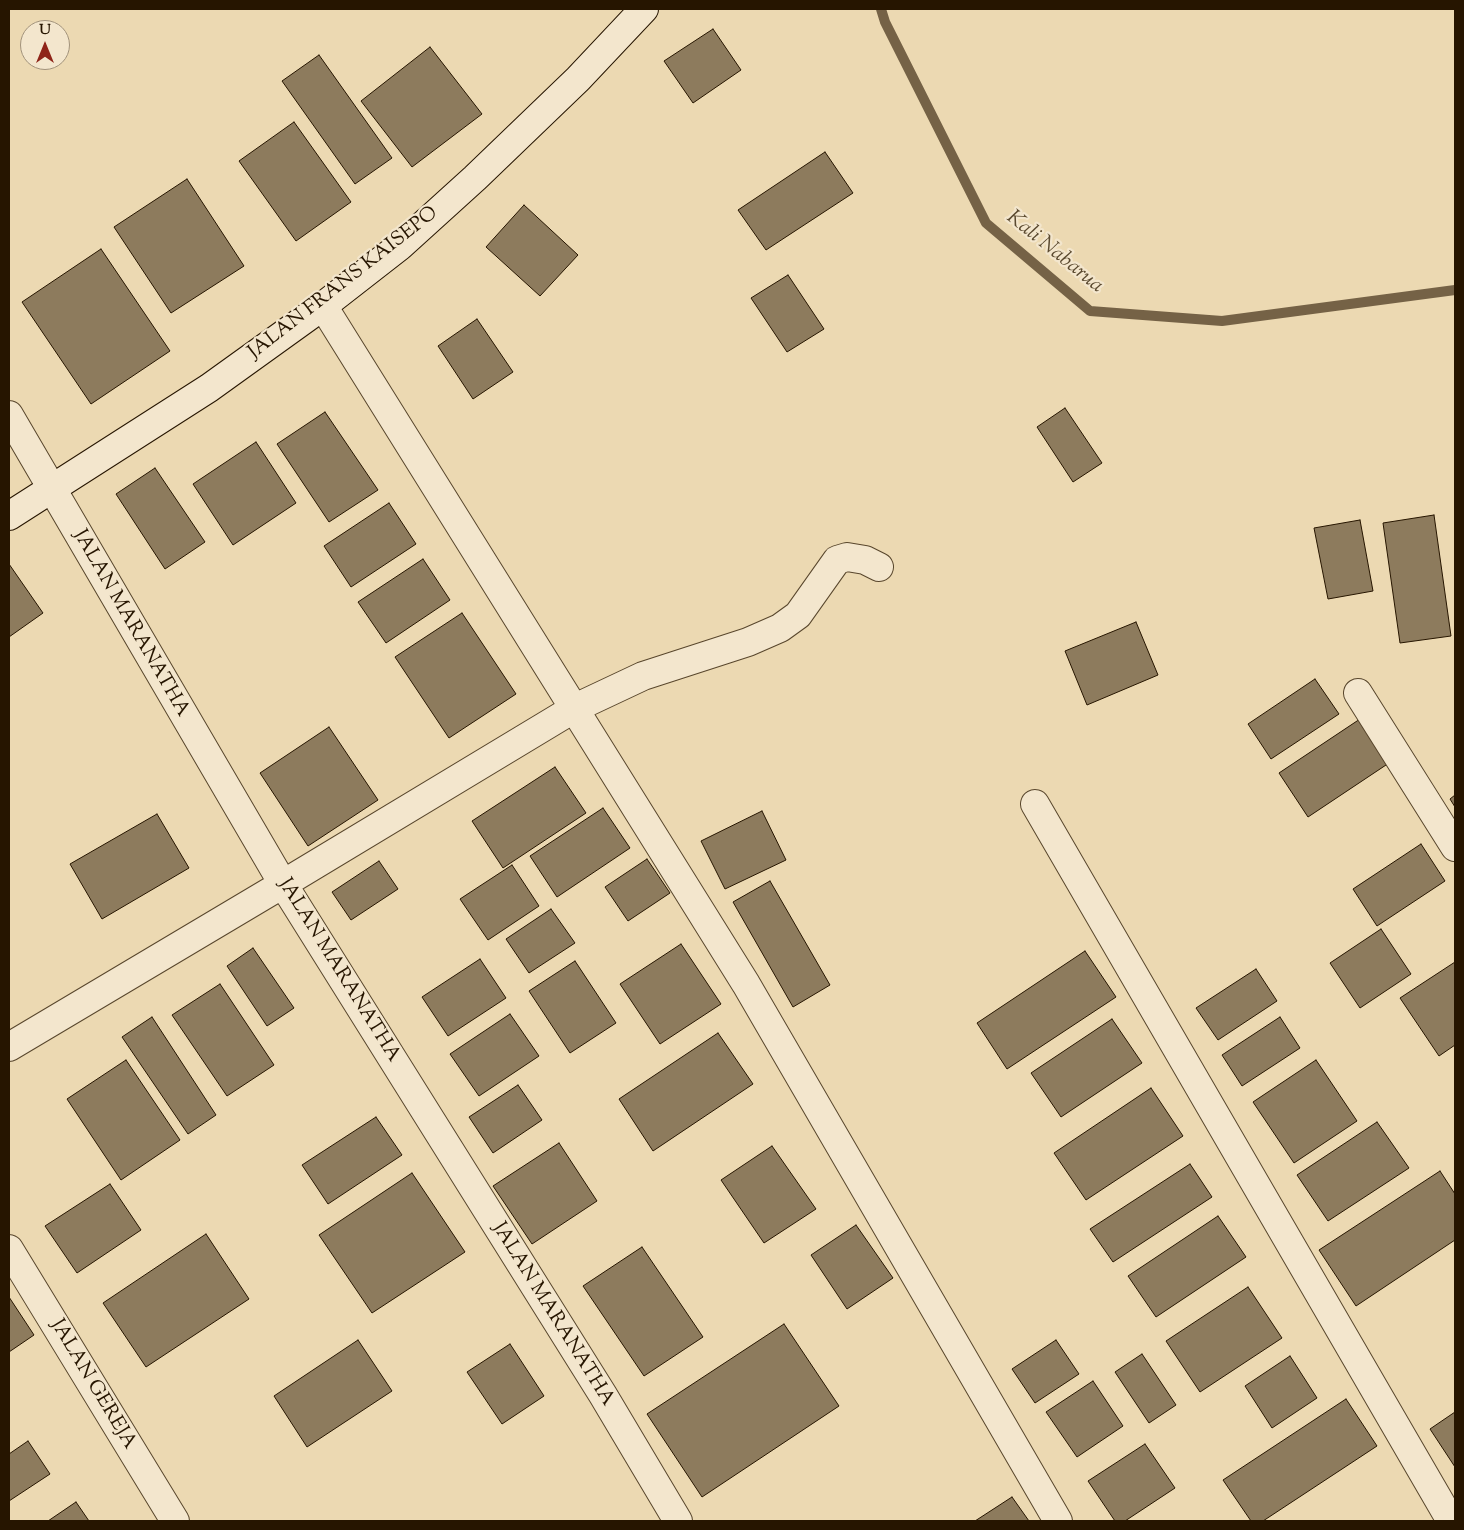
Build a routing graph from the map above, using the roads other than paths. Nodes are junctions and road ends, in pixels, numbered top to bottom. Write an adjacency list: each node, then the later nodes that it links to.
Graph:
1 (644, 9): 2 (street, JALAN FRANS KAISEPO)
2 (323, 306): 4 (street, JALAN FRANS KAISEPO); 8 (street)
3 (9, 416): 4 (street, JALAN MARANATHA)
4 (51, 489): 5 (street, JALAN FRANS KAISEPO); 11 (street, JALAN MARANATHA)
5 (9, 516)
6 (879, 567): 8 (street)
7 (1358, 693): 10 (street)
8 (575, 708): 11 (street); 16 (street)
9 (1034, 804): 17 (street)
10 (1455, 847)
11 (284, 884): 12 (street); 15 (street, JALAN MARANATHA)
12 (9, 1048)
13 (9, 1249): 14 (street, JALAN GEREJA)
14 (174, 1521)
15 (678, 1521)
16 (1058, 1521)
17 (1451, 1521)

